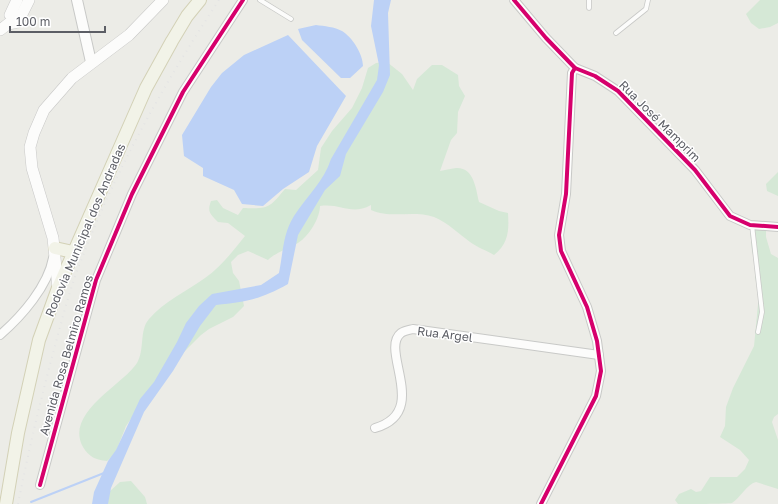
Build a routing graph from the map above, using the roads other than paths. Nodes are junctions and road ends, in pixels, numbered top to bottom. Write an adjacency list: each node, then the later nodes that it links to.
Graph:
1 (15, 0): 12 (main road); 14 (main road)
2 (29, 0): 12 (main road)
3 (78, 0): 17 (street)
4 (163, 0): 17 (main road)
5 (243, 0): 29 (street, Avenida Rosa Belmiro Ramos)
6 (260, 0): 13 (lane)
7 (514, 0): 18 (street, Rua José Mamprim)
8 (589, 0): 11 (lane)
9 (648, 0): 16 (lane)
10 (194, 5): 22 (main road, Rodovia Municipal dos Andradas)
11 (589, 8)
12 (21, 16): 15 (main road)
13 (291, 19)
14 (0, 26)
15 (0, 30)
16 (616, 33)
17 (91, 62): 21 (main road)
18 (575, 68): 19 (street, Rua José Mamprim); 26 (street)
19 (752, 225): 20 (street, Rua José Mamprim); 24 (lane)
20 (778, 227)
21 (54, 251): 22 (main road); 23 (main road); 25 (street)
22 (73, 252): 23 (main road, Rodovia Municipal dos Andradas)
23 (58, 288): 28 (main road, Rodovia Municipal dos Andradas)
24 (758, 332)
25 (0, 335)
26 (599, 355): 27 (street, Rua Argel); 32 (street)
27 (375, 428)
28 (10, 479): 30 (main road); 31 (main road, Rodovia Municipal dos Andradas)
29 (40, 486)
30 (0, 495)
31 (6, 504)
32 (541, 504)

